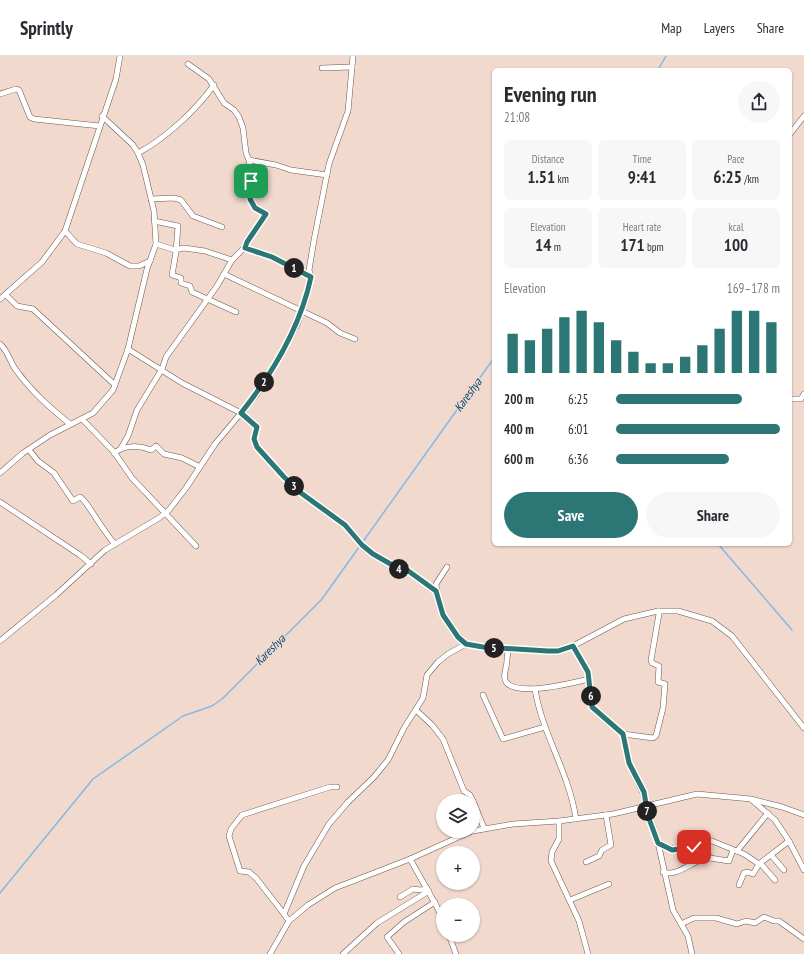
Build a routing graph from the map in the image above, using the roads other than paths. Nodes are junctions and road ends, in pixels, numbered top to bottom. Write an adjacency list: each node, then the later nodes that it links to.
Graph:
1 (120, 56): 8 (street)
2 (353, 56): 4 (street)
3 (188, 64): 6 (street)
4 (352, 67): 5 (street); 14 (street)
5 (322, 68)
6 (214, 86): 12 (street); 13 (street)
7 (0, 94): 10 (street)
8 (102, 116): 10 (street); 12 (street)
9 (804, 116): 11 (street)
10 (100, 126): 18 (street)
11 (792, 131)
12 (138, 153): 15 (street)
13 (249, 160): 14 (street); 20 (street)
14 (327, 175): 25 (street)
15 (151, 199): 16 (street); 17 (street)
16 (154, 221): 19 (street); 21 (street)
17 (222, 226)
18 (65, 231): 23 (street); 26 (street)
19 (156, 244): 21 (street); 23 (street)
20 (245, 248): 22 (street); 25 (street)
21 (175, 250): 22 (street); 28 (street)
22 (232, 260): 24 (street)
23 (150, 261): 33 (street)
24 (224, 274): 28 (street); 29 (street)
25 (311, 277): 29 (street)
26 (6, 295): 27 (street); 35 (street)
27 (0, 299)
28 (208, 299): 30 (street); 34 (street)
29 (301, 311): 31 (street); 38 (street)
30 (236, 312)
31 (355, 339)
32 (0, 344): 40 (street)
33 (128, 349): 34 (street); 35 (street)
34 (162, 369): 38 (street); 41 (street)
35 (115, 385): 39 (street)
36 (804, 394): 37 (street)
37 (792, 399)
38 (241, 413): 44 (street); 52 (street)
39 (82, 419): 40 (street); 43 (street)
40 (70, 424): 42 (street)
41 (121, 448): 43 (street); 44 (street)
42 (29, 450): 45 (street); 48 (street)
43 (114, 453): 47 (street)
44 (200, 467): 47 (street)
45 (0, 472)
46 (0, 502): 50 (street)
47 (165, 513): 48 (street); 49 (street)
48 (114, 544): 50 (street)
49 (196, 546)
50 (90, 564): 54 (street)
51 (447, 567): 52 (street)
52 (436, 591): 55 (street)
53 (658, 611): 56 (street); 63 (street); 64 (street)
54 (0, 640)
55 (466, 644): 57 (street); 61 (street)
56 (573, 646): 57 (street); 58 (street)
57 (509, 649): 59 (street)
58 (589, 679): 59 (street); 64 (street)
59 (535, 688): 62 (street)
60 (484, 695): 62 (street)
61 (416, 710): 66 (street); 97 (street)
62 (545, 727): 73 (street)
63 (804, 728)
64 (623, 734): 68 (street)
65 (337, 787): 97 (street)
66 (468, 794)
67 (751, 800): 68 (street); 69 (street); 71 (street)
68 (646, 807): 70 (street); 79 (street)
69 (768, 813): 78 (street); 81 (street)
70 (606, 815): 73 (street); 85 (street)
71 (804, 815)
72 (480, 818): 75 (street)
73 (576, 819): 74 (street)
74 (559, 821): 75 (street); 95 (street)
75 (484, 828): 76 (street)
76 (480, 829)
77 (457, 838): 84 (street)
78 (789, 841): 82 (street); 88 (street)
79 (658, 843): 80 (street); 89 (street)
80 (699, 846): 81 (street); 83 (street)
81 (735, 850): 83 (street); 86 (street)
82 (771, 855): 86 (street); 87 (street)
83 (710, 858): 89 (street)
84 (410, 859): 93 (street); 98 (street)
85 (586, 862)
86 (760, 864): 90 (street); 92 (street)
87 (784, 870)
88 (804, 870)
89 (663, 872): 99 (street)
90 (775, 880)
91 (609, 884): 95 (street)
92 (739, 885)
93 (428, 890): 94 (street); 96 (street); 103 (street)
94 (400, 897)
95 (570, 900): 106 (street)
96 (435, 902): 104 (street)
97 (284, 914): 98 (street)
98 (288, 921): 102 (street)
99 (681, 924): 100 (street); 107 (street)
100 (804, 939)
101 (452, 942): 105 (street)
102 (270, 954)
103 (343, 954)
104 (400, 954)
105 (456, 954)
106 (588, 954)
107 (692, 954)

